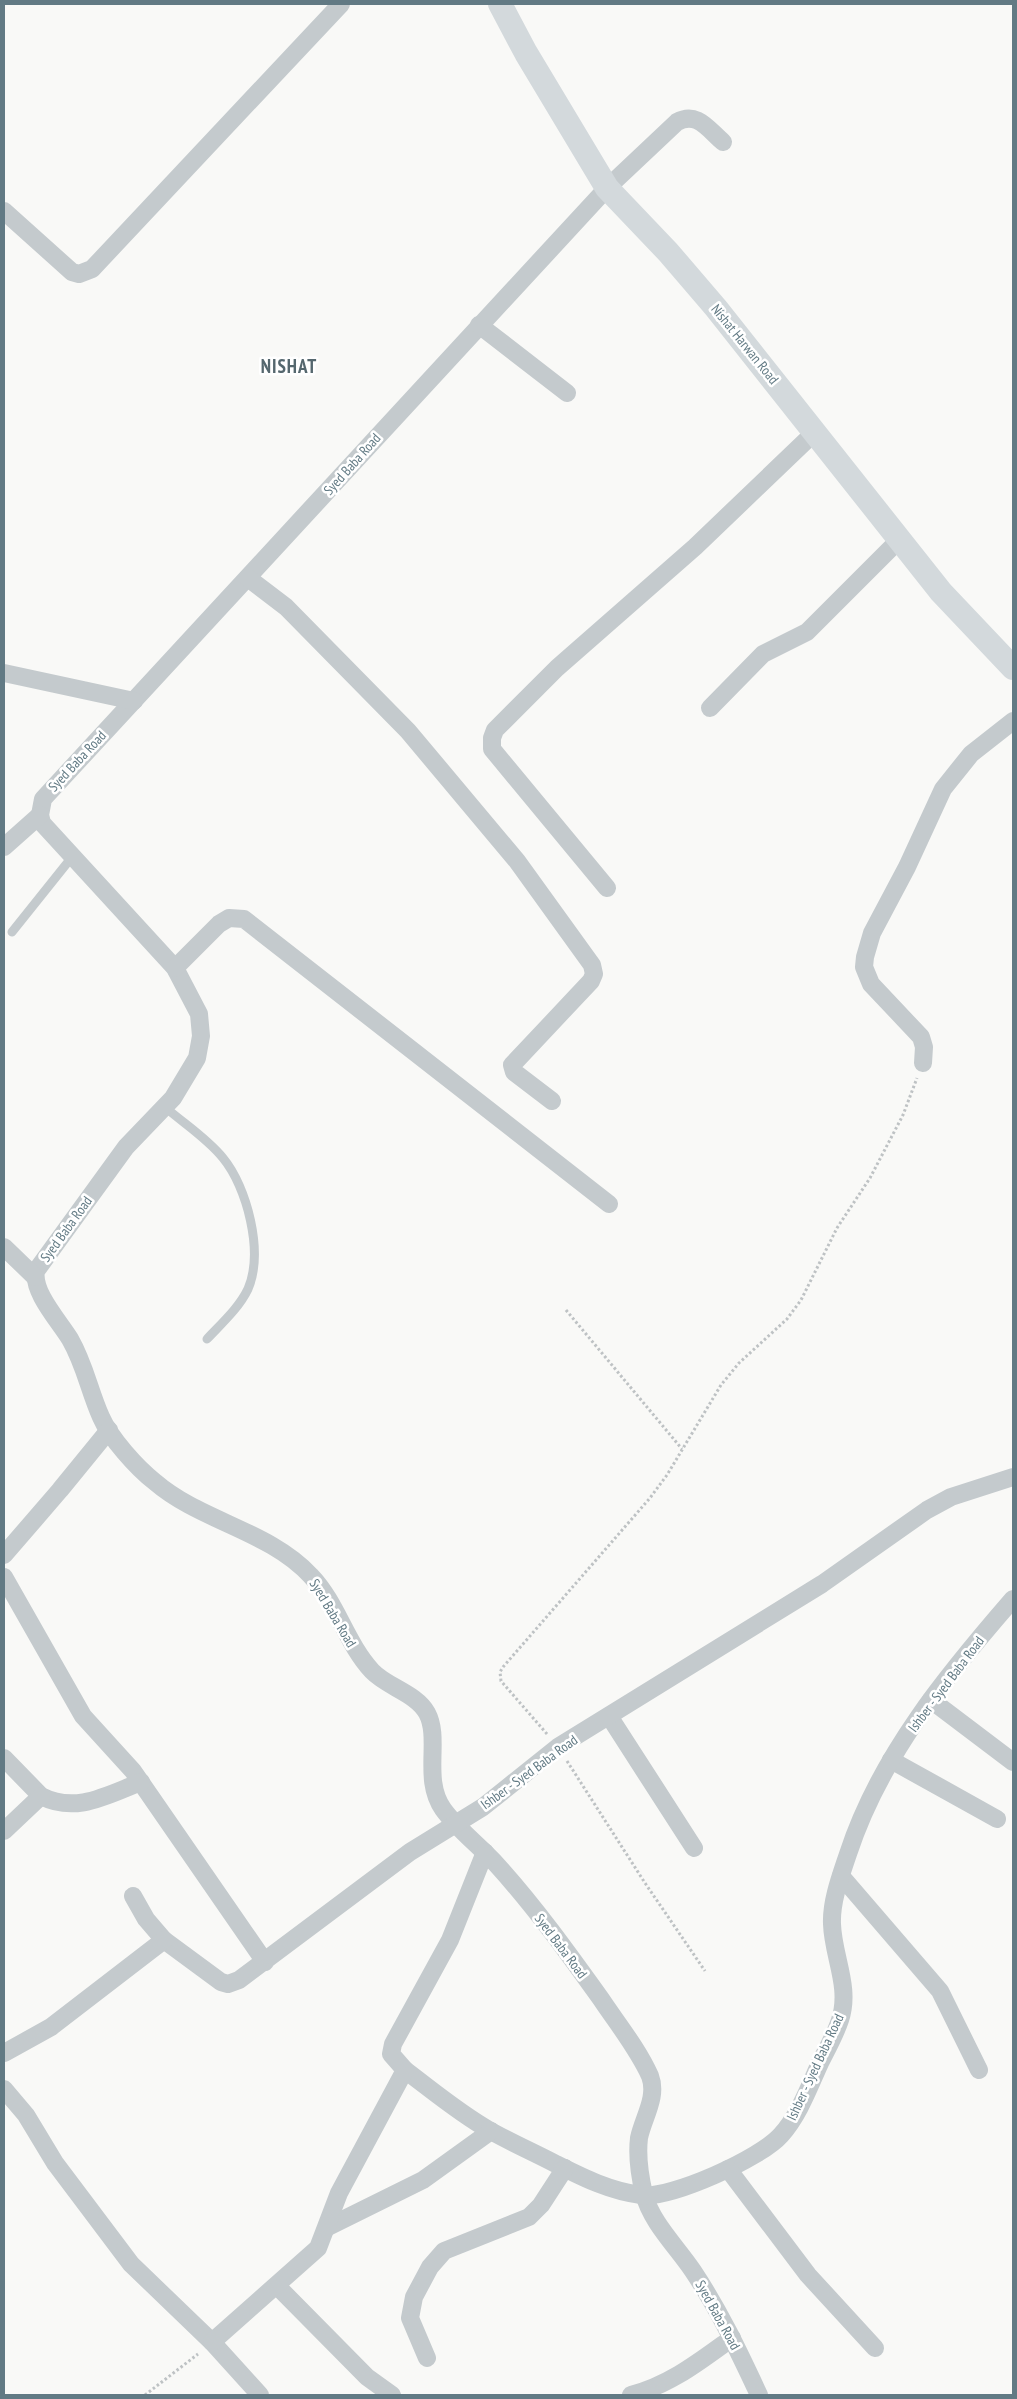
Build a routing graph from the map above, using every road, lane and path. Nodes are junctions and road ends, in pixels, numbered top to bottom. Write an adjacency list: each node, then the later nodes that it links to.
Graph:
1 (341, 4): 5 (street)
2 (500, 4): 4 (main road, Nishat Harwan Road)
3 (723, 142): 4 (street, Syed Baba Road)
4 (607, 188): 6 (street, Syed Baba Road); 8 (main road, Nishat Harwan Road)
5 (4, 211)
6 (479, 325): 7 (street); 10 (street, Syed Baba Road)
7 (567, 393)
8 (815, 432): 9 (main road, Nishat Harwan Road); 19 (street)
9 (901, 538): 11 (main road, Nishat Harwan Road); 14 (street)
10 (248, 578): 13 (street, Syed Baba Road); 23 (street)
11 (1013, 668)
12 (4, 673): 13 (street)
13 (134, 701): 16 (street, Syed Baba Road)
14 (710, 708)
15 (1013, 721): 22 (street)
16 (40, 815): 17 (street); 18 (street, Syed Baba Road)
17 (4, 847)
18 (72, 857): 20 (lane); 21 (street, Syed Baba Road)
19 (607, 888)
20 (12, 932)
21 (175, 968): 24 (street, Syed Baba Road); 25 (street)
22 (923, 1063): 31 (path)
23 (552, 1101)
24 (165, 1107): 27 (street, Syed Baba Road); 29 (lane)
25 (609, 1204)
26 (4, 1247): 27 (street)
27 (34, 1277): 30 (street, Syed Baba Road)
28 (566, 1310): 31 (path)
29 (207, 1339)
30 (109, 1430): 33 (street); 45 (street, Syed Baba Road)
31 (682, 1449): 38 (path)
32 (1013, 1477): 37 (street, Ishber - Syed Baba Road)
33 (4, 1554)
34 (4, 1577): 42 (street)
35 (1013, 1599): 36 (street, Ishber - Syed Baba Road)
36 (932, 1700): 40 (street, Ishber - Syed Baba Road); 41 (street)
37 (609, 1716): 38 (street, Ishber - Syed Baba Road); 47 (street)
38 (558, 1747): 45 (street, Ishber - Syed Baba Road); 53 (path)
39 (4, 1758): 43 (street)
40 (891, 1760): 44 (street); 49 (street, Ishber - Syed Baba Road)
41 (1013, 1762)
42 (140, 1782): 43 (street); 52 (street)
43 (41, 1796): 46 (street)
44 (998, 1819)
45 (455, 1823): 48 (street, Syed Baba Road); 52 (street, Ishber - Syed Baba Road)
46 (4, 1831)
47 (694, 1848)
48 (485, 1852): 55 (street); 61 (street, Syed Baba Road)
49 (842, 1876): 56 (street); 60 (street, Ishber - Syed Baba Road)
50 (133, 1896): 51 (street)
51 (164, 1940): 52 (street, Ishber - Syed Baba Road); 54 (street)
52 (265, 1962)
53 (705, 1971)
54 (4, 2054)
55 (405, 2070): 58 (street); 62 (street)
56 (979, 2070)
57 (4, 2089): 65 (street)
58 (490, 2131): 59 (street); 62 (street)
59 (565, 2168): 61 (street); 67 (street)
60 (728, 2169): 61 (street, Ishber - Syed Baba Road); 66 (street)
61 (644, 2196): 64 (street, Syed Baba Road)
62 (328, 2227): 63 (street)
63 (277, 2286): 65 (street); 70 (street)
64 (732, 2338): 71 (street); 72 (street, Syed Baba Road)
65 (208, 2346): 68 (path); 69 (street)
66 (874, 2348)
67 (427, 2358)
68 (146, 2395)
69 (260, 2395)
70 (392, 2395)
71 (631, 2395)
72 (759, 2395)

